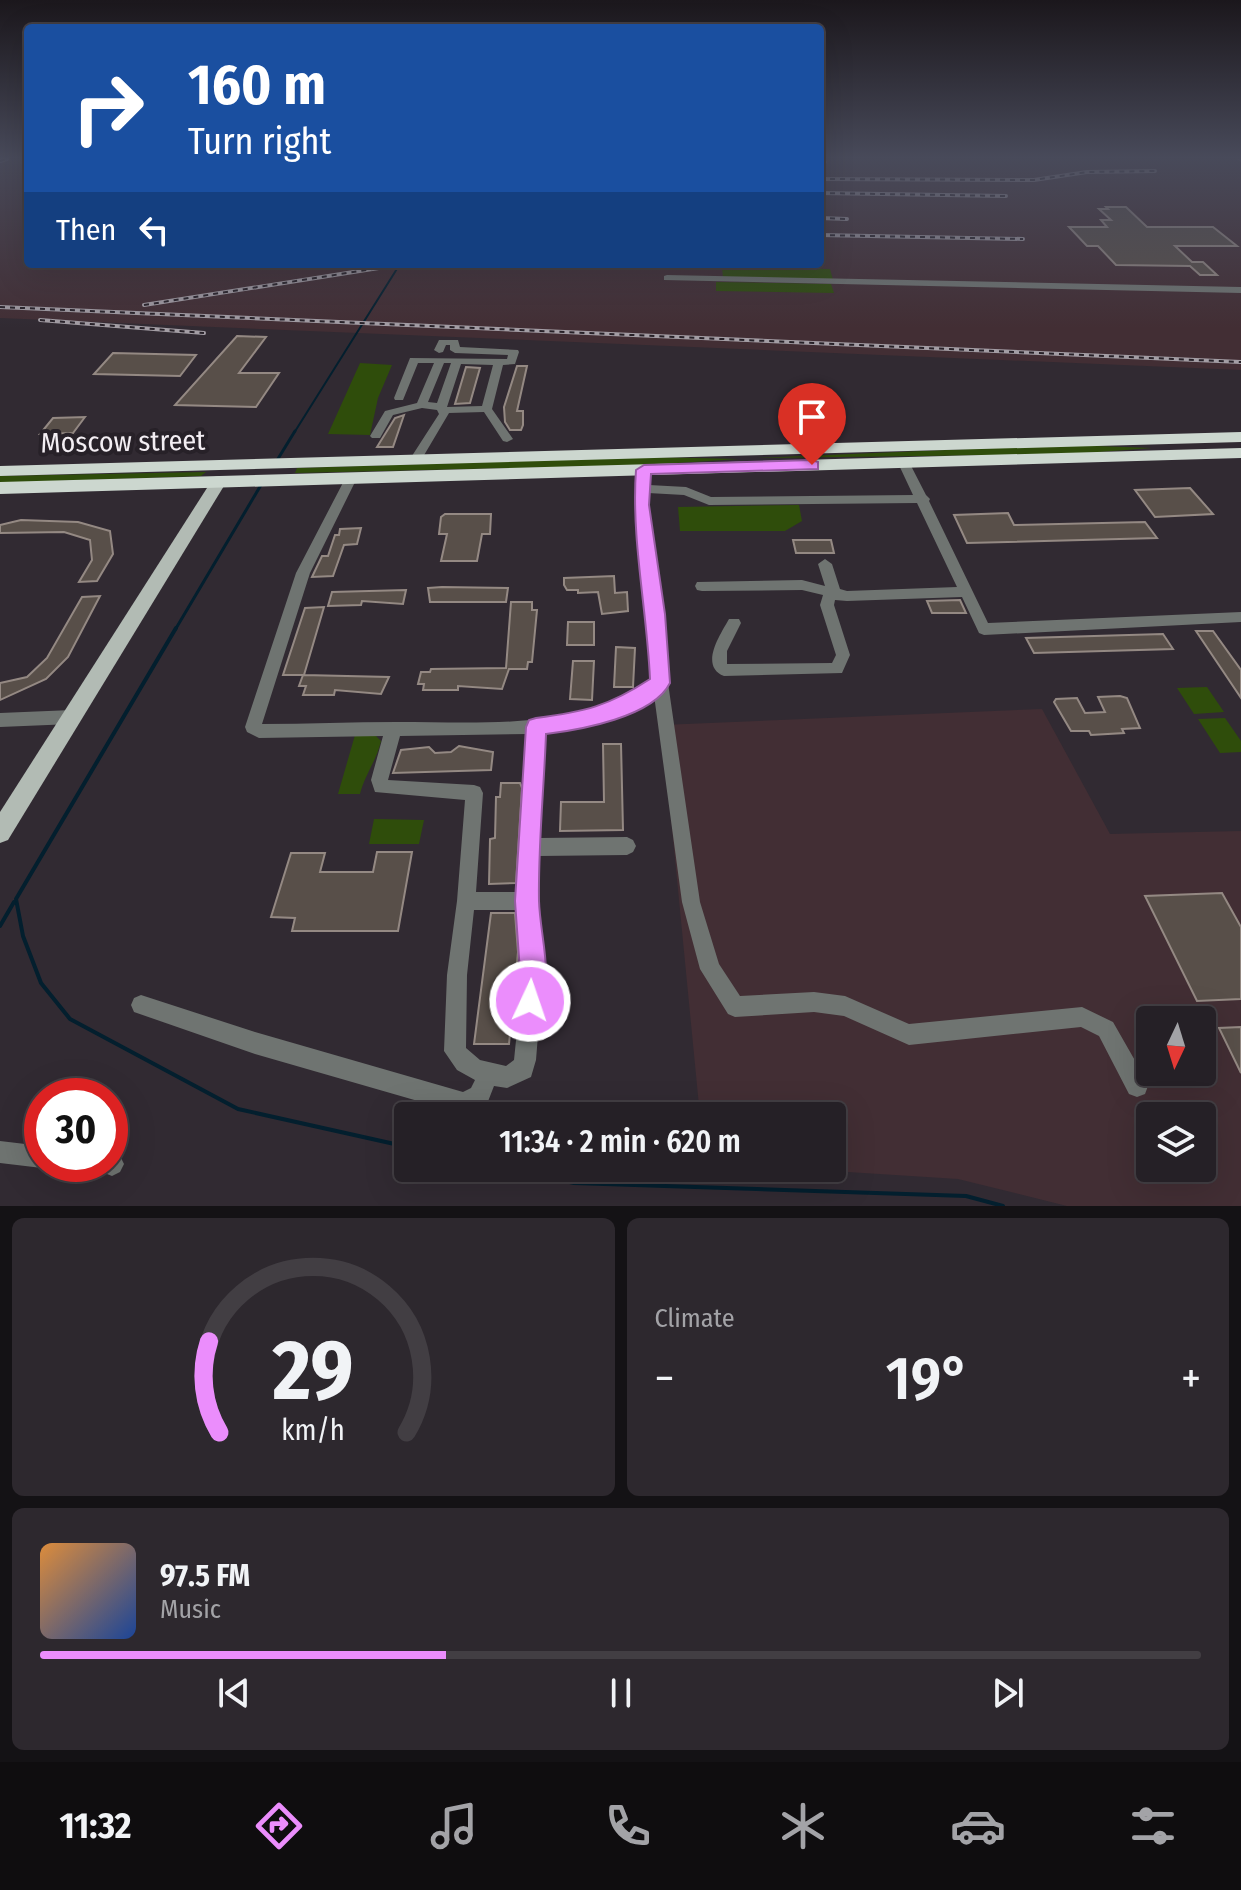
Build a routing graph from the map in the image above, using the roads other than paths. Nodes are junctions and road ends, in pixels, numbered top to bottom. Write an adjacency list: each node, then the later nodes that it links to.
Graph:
1 (667, 278): 2 (street)
2 (1241, 290)
3 (448, 356): 4 (street); 4 (street); 5 (street); 6 (street); 7 (street)
4 (499, 362): 8 (street)
5 (399, 398)
6 (422, 405): 7 (street); 9 (street)
7 (443, 408): 8 (street); 15 (street)
8 (487, 409): 10 (street)
9 (376, 436)
10 (507, 439)
11 (1135, 439): 12 (highway); 13 (highway); 14 (highway)
12 (1241, 441): 13 (highway)
13 (1150, 456): 16 (highway)
14 (748, 458): 15 (highway); 16 (highway); 20 (highway)
15 (416, 459): 18 (highway)
16 (904, 463): 23 (street)
17 (0, 471): 18 (highway, Moscow street)
18 (295, 471): 19 (highway); 21 (highway)
19 (351, 478): 20 (highway); 34 (street)
20 (643, 479): 23 (street); 30 (street)
21 (227, 481): 22 (highway); 31 (main road)
22 (0, 488)
23 (924, 499): 26 (street)
24 (825, 564): 27 (street)
25 (702, 586): 27 (street)
26 (967, 592): 27 (street); 28 (street)
27 (832, 594): 29 (street)
28 (1241, 617)
29 (734, 623)
30 (660, 683): 33 (street); 42 (street)
31 (72, 717): 32 (street); 35 (main road)
32 (0, 720)
33 (536, 727): 34 (street); 37 (street)
34 (394, 728): 38 (street)
35 (0, 832)
36 (627, 846): 37 (street)
37 (530, 847): 39 (street)
38 (466, 901): 39 (street); 41 (street)
39 (527, 901): 41 (street)
40 (141, 1005): 41 (street)
41 (488, 1074)
42 (1136, 1084)
43 (0, 1152): 44 (street)
44 (24, 1155)

